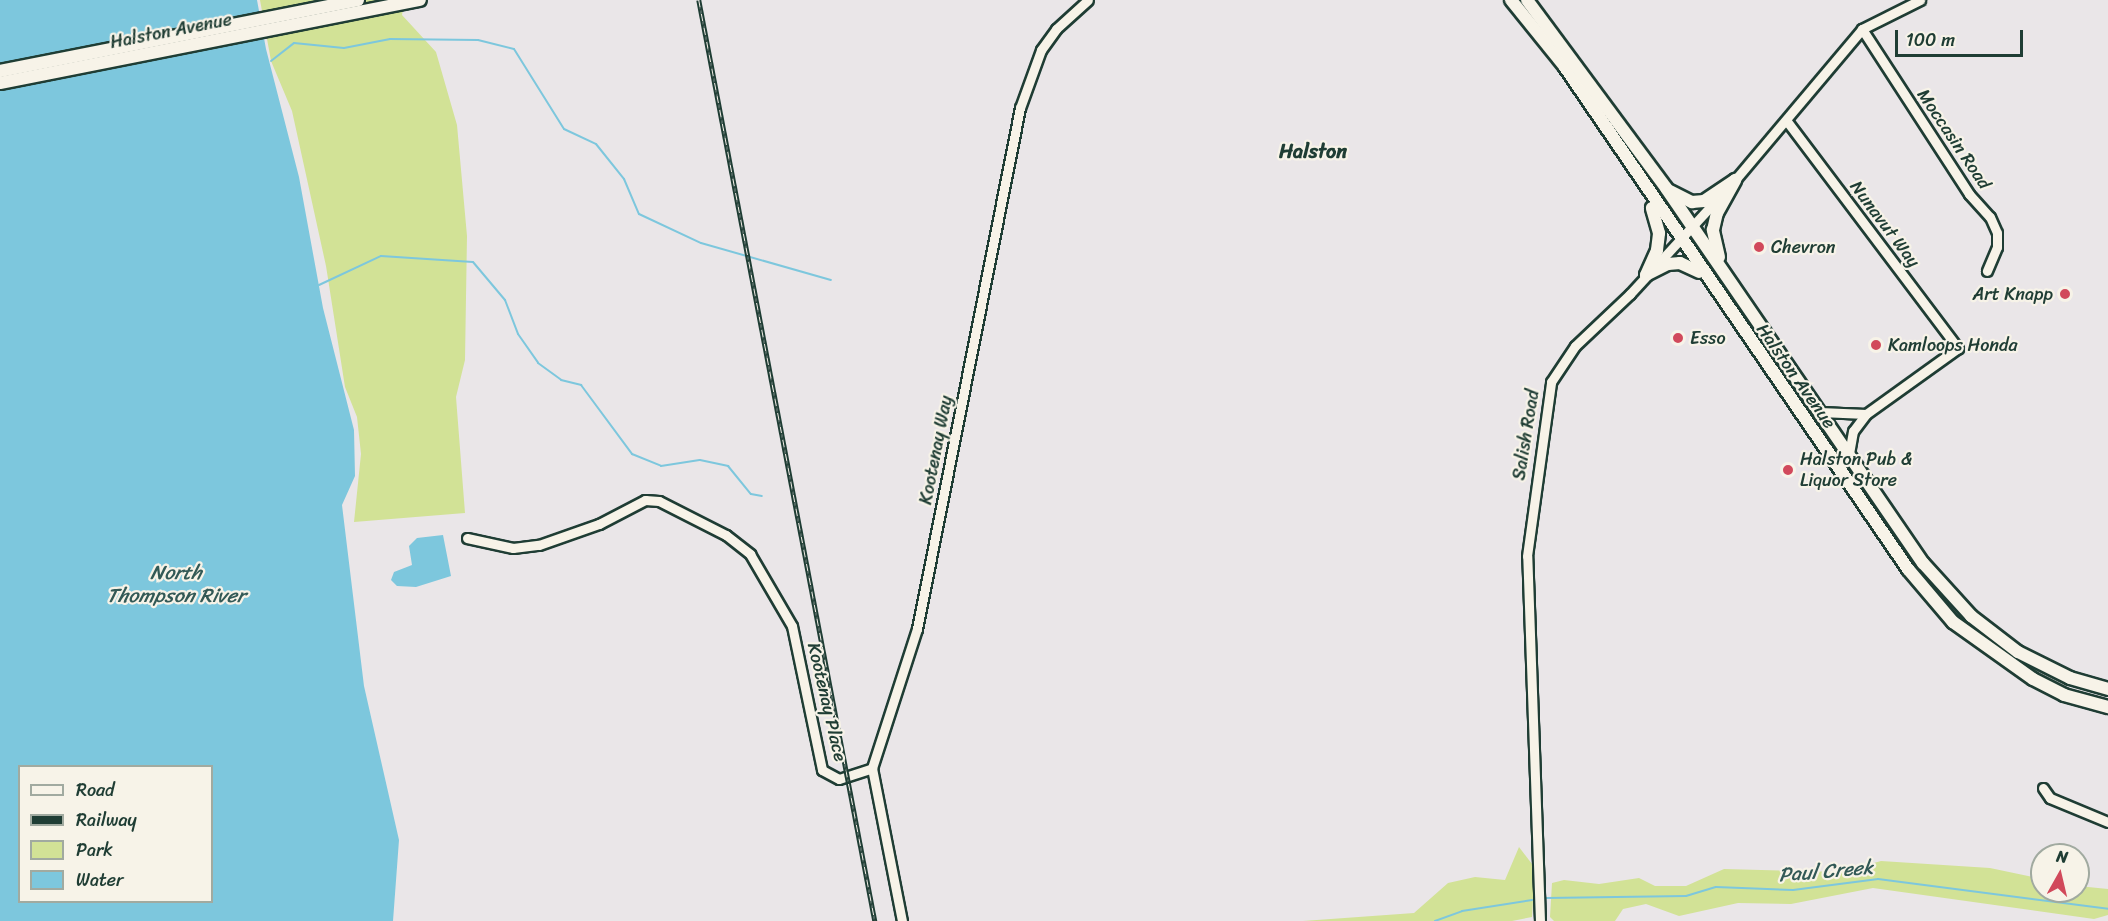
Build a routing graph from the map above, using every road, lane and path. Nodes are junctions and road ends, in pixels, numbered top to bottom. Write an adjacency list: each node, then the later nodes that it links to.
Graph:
1 (358, 0): 8 (main road, Halston Avenue)
2 (420, 0): 9 (main road, Halston Avenue)
3 (1088, 0): 26 (street, Kootenay Way)
4 (1511, 0): 12 (main road, Halston Avenue)
5 (1527, 0): 13 (main road, Halston Avenue)
6 (1920, 0): 7 (street, Salish Road)
7 (1862, 29): 10 (street, Salish Road); 17 (street, Moccasin Road)
8 (0, 71)
9 (0, 83)
10 (1786, 120): 11 (street, Salish Road); 21 (street, Nunavut Way)
11 (1735, 180): 13 (main road); 14 (street, Salish Road); 16 (main road)
12 (1642, 185): 15 (main road, Halston Avenue); 18 (main road)
13 (1666, 188): 14 (main road, Halston Avenue)
14 (1692, 225): 15 (street, Salish Road); 16 (main road, Halston Avenue)
15 (1679, 238): 18 (street, Salish Road); 19 (main road, Halston Avenue)
16 (1722, 269): 20 (main road, Halston Avenue)
17 (1987, 271)
18 (1646, 275): 19 (main road); 30 (street, Salish Road)
19 (1710, 284): 25 (main road, Halston Avenue)
20 (1820, 412): 21 (street); 22 (main road, Halston Avenue)
21 (1866, 414): 22 (street)
22 (1849, 453): 24 (main road, Halston Avenue)
23 (467, 538): 26 (street, Kootenay Place)
24 (2108, 689)
25 (2108, 708)
26 (872, 768): 29 (street, Kootenay Way)
27 (2043, 788): 28 (street)
28 (2108, 822)
29 (902, 921)
30 (1540, 921)

